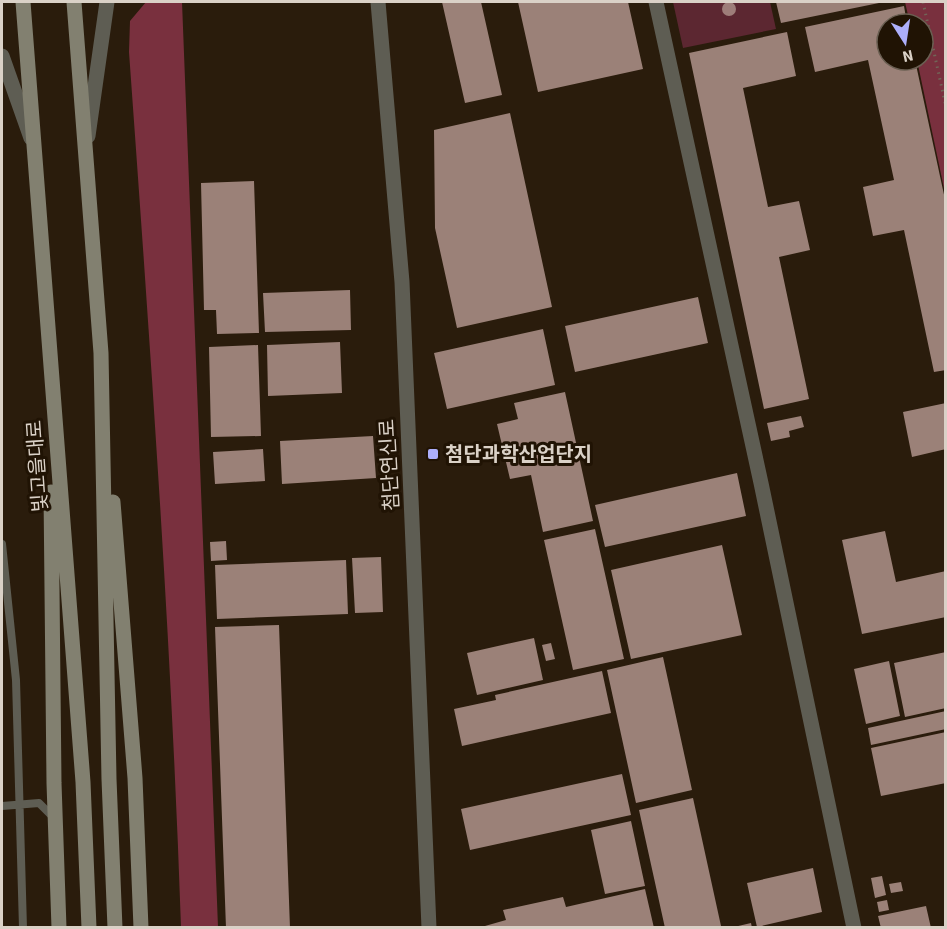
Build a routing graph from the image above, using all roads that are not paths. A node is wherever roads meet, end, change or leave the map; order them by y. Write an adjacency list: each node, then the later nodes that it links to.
1 (23, 2): 8 (main road, 빛고을대로)
2 (74, 2): 7 (main road)
3 (107, 2): 7 (street)
4 (378, 2): 20 (street, 첨단연신로)
5 (656, 2): 21 (street)
6 (2, 56): 8 (street)
7 (87, 144): 9 (main road)
8 (36, 151): 10 (main road, 빛고을대로)
9 (101, 353): 18 (main road); 19 (main road)
10 (50, 357): 14 (main road); 17 (main road, 빛고을대로)
11 (2, 544): 12 (lane)
12 (21, 803): 13 (lane); 14 (lane); 15 (lane)
13 (2, 806)
14 (55, 820): 16 (main road)
15 (23, 927)
16 (59, 927)
17 (89, 927)
18 (115, 927)
19 (141, 927)
20 (429, 927)
21 (854, 927)

